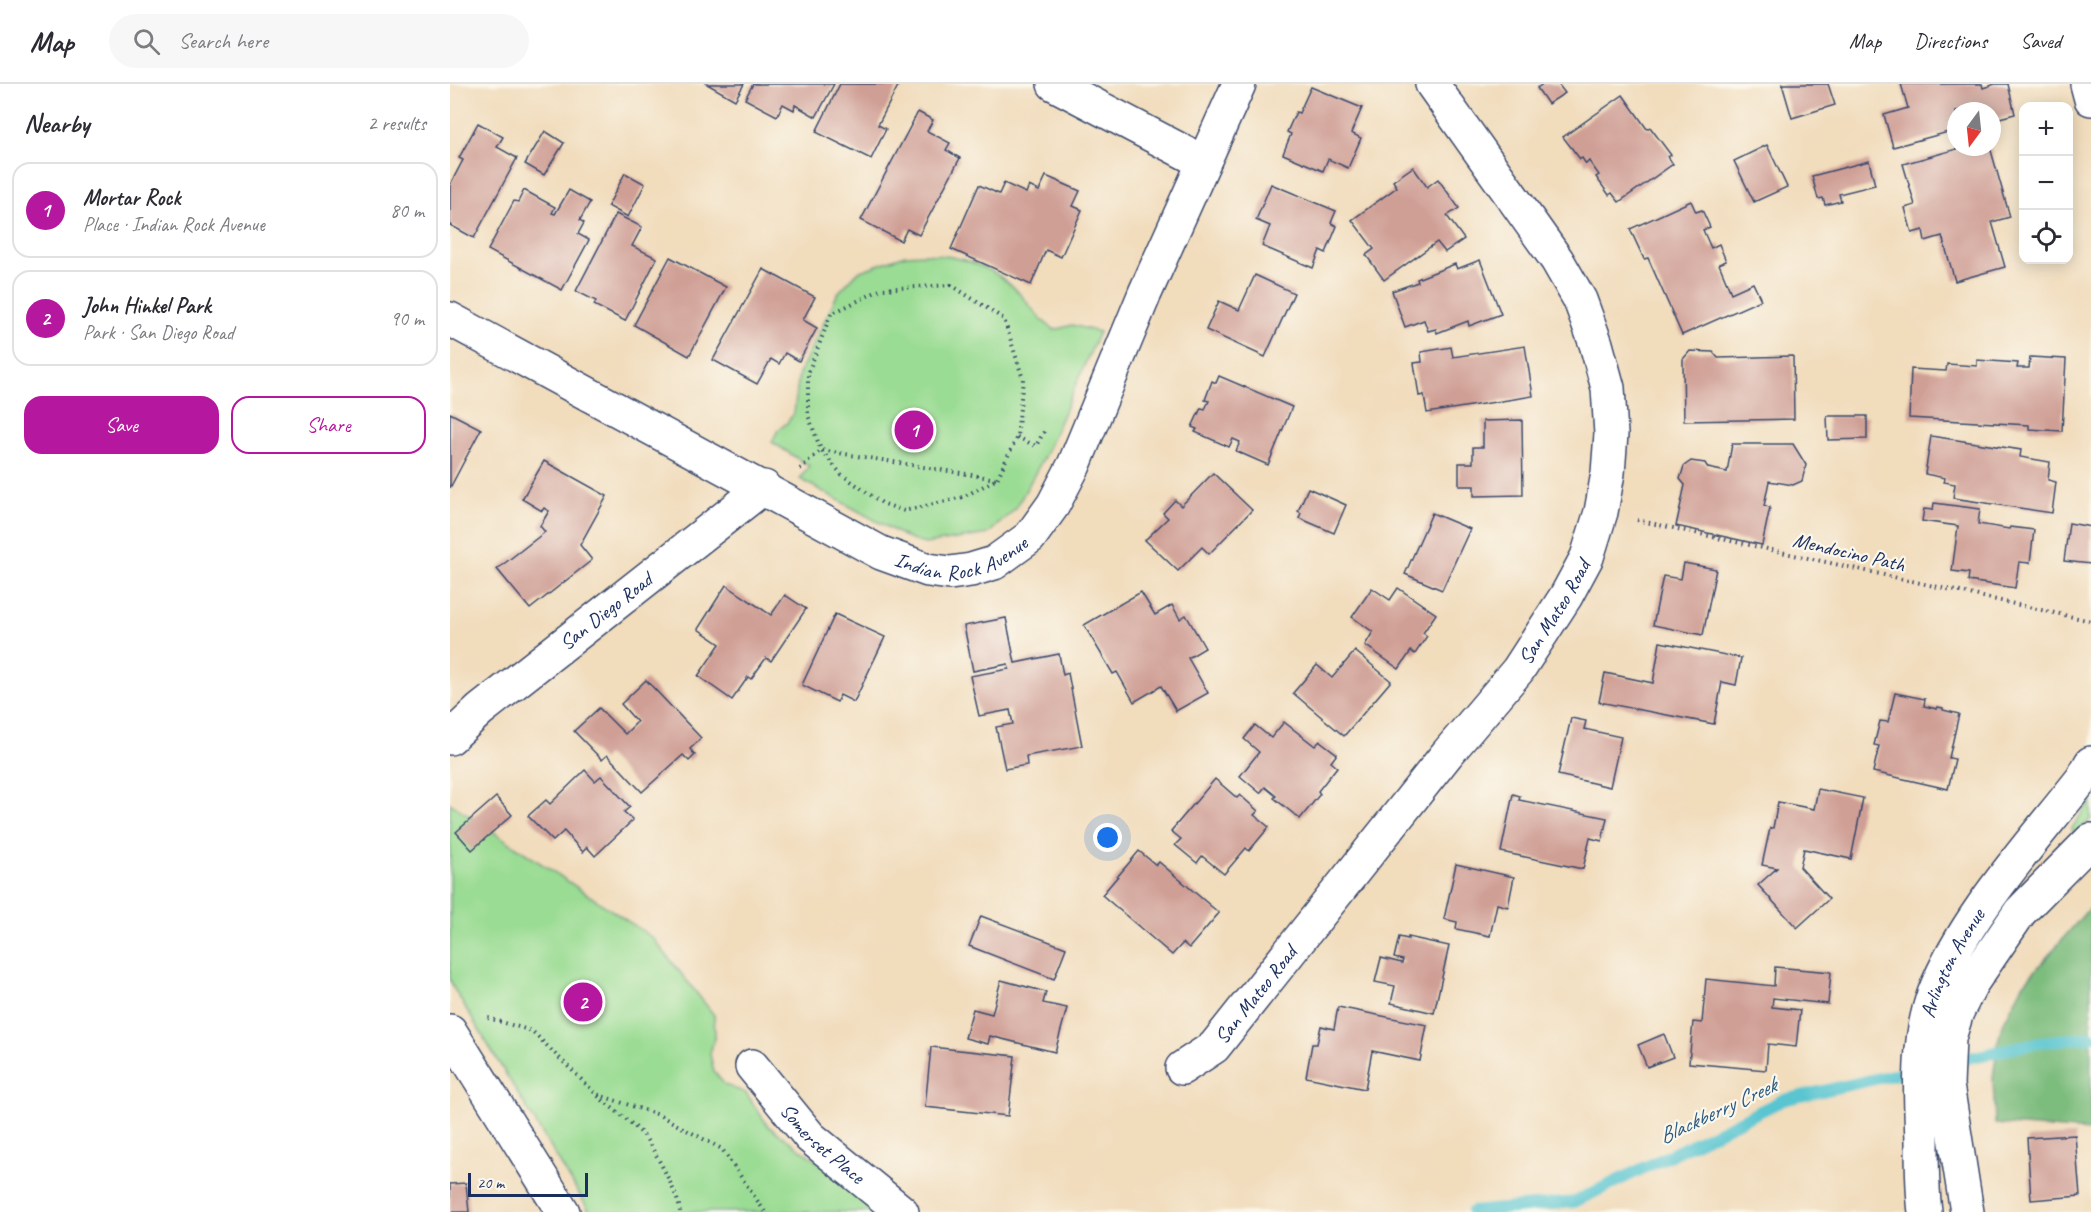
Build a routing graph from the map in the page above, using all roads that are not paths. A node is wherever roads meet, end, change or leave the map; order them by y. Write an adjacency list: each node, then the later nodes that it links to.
1 (1054, 84): 6 (street)
2 (1239, 84): 6 (street, Indian Rock Avenue)
3 (1432, 84): 14 (street, San Mateo Road)
4 (2087, 84): 5 (street)
5 (2091, 99)
6 (1203, 162): 8 (street, Indian Rock Avenue)
7 (450, 319): 8 (street, Indian Rock Avenue)
8 (764, 488): 9 (street, San Diego Road)
9 (450, 738)
10 (2091, 763): 15 (street, Arlington Avenue)
11 (2091, 840): 18 (street, Arlington Avenue)
12 (464, 1023): 16 (street)
13 (752, 1066): 17 (street, Somerset Place)
14 (1182, 1068)
15 (1926, 1208)
16 (563, 1212)
17 (902, 1212)
18 (1967, 1212)

